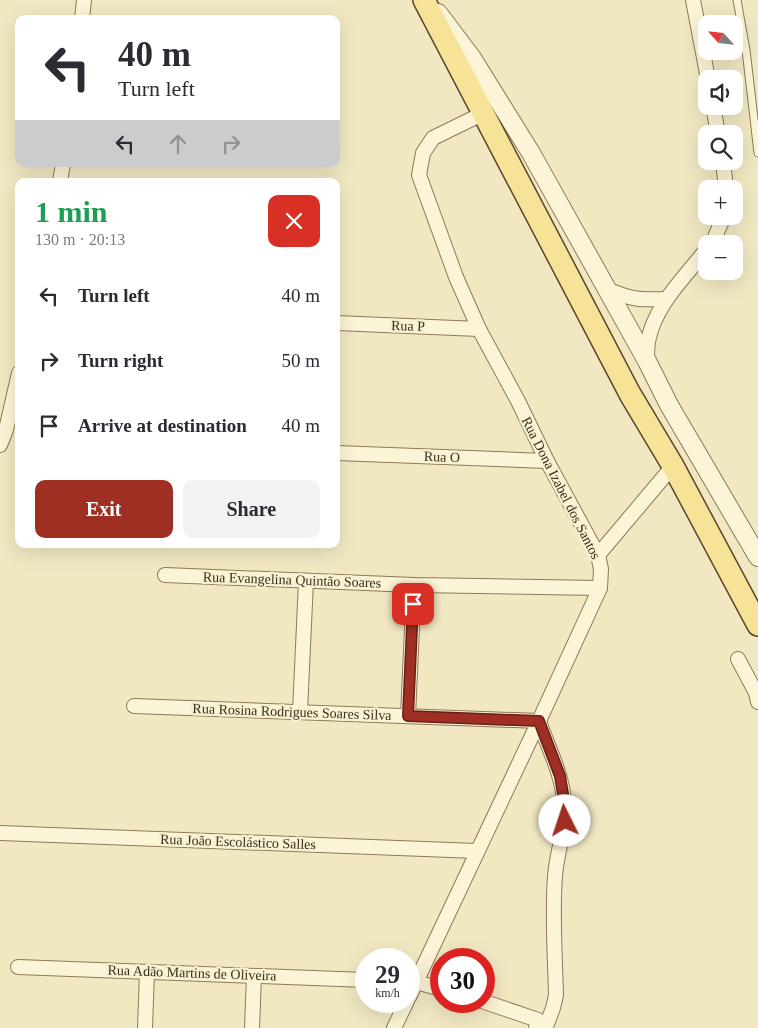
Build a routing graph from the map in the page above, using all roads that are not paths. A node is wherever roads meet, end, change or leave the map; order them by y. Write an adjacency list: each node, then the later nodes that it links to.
1 (84, 0): 6 (street)
2 (424, 0): 8 (main road)
3 (429, 0): 11 (street)
4 (693, 0): 7 (street)
5 (737, 0): 9 (lane)
6 (82, 15)
7 (706, 70)
8 (484, 113): 14 (street, Rua Dona Izabel dos Santos); 20 (main road)
9 (758, 153)
10 (698, 260): 12 (street)
11 (606, 289): 12 (street); 15 (street)
12 (667, 299): 15 (street)
13 (340, 323): 14 (street, Rua P)
14 (479, 329): 19 (street, Rua Dona Izabel dos Santos)
15 (647, 361): 22 (street)
16 (15, 391): 17 (street)
17 (0, 445)
18 (340, 453): 19 (street, Rua O)
19 (547, 461): 21 (street, Rua Dona Izabel dos Santos)
20 (672, 466): 21 (street); 27 (main road)
21 (598, 555): 26 (street, Rua Dona Izabel dos Santos)
22 (758, 557)
23 (164, 576): 24 (street, Rua Evangelina Quintão Soares)
24 (306, 581): 25 (street, Rua Evangelina Quintão Soares); 31 (street)
25 (414, 585): 26 (street, Rua Evangelina Quintão Soares); 32 (street)
26 (600, 588): 33 (street, Rua Dona Izabel dos Santos)
27 (758, 625)
28 (738, 659): 29 (street)
29 (758, 702)
30 (134, 706): 31 (street, Rua Rosina Rodrigues Soares Silva)
31 (300, 712): 32 (street, Rua Rosina Rodrigues Soares Silva)
32 (408, 716): 33 (street, Rua Rosina Rodrigues Soares Silva)
33 (539, 721): 35 (street, Rua Dona Izabel dos Santos); 43 (street)
34 (0, 833): 35 (street, Rua João Escolástico Salles)
35 (477, 851): 37 (street, Rua Dona Izabel dos Santos)
36 (18, 966): 38 (street, Rua Adão Martins de Oliveira)
37 (420, 966)
38 (147, 972): 39 (street, Rua Adão Martins de Oliveira); 44 (street)
39 (254, 976): 40 (street, Rua Adão Martins de Oliveira); 45 (street)
40 (355, 980)
41 (495, 1006): 43 (street)
42 (401, 1013): 46 (street)
43 (544, 1025)
44 (145, 1028)
45 (252, 1028)
46 (394, 1028)

